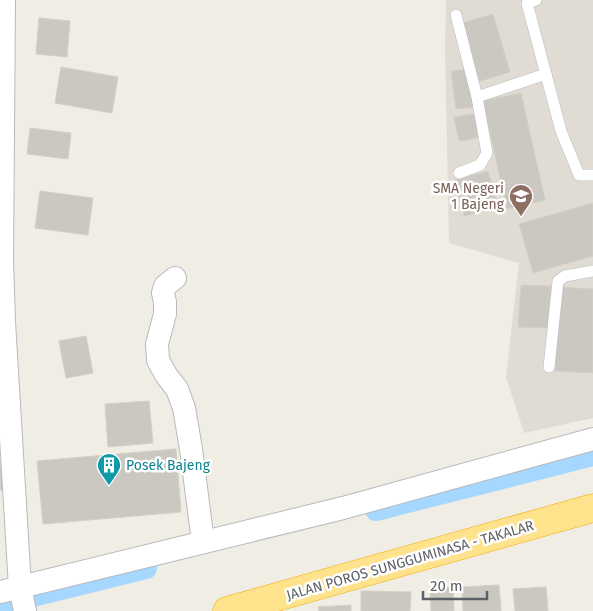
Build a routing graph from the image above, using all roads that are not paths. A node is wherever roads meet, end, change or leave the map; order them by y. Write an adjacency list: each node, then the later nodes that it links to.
1 (4, 0): 8 (street)
2 (530, 1): 4 (lane)
3 (456, 14): 5 (lane)
4 (546, 74): 5 (lane); 7 (lane)
5 (477, 97): 6 (lane)
6 (459, 173)
7 (593, 175)
8 (1, 234): 15 (street)
9 (593, 272): 11 (lane)
10 (175, 278): 14 (street)
11 (549, 367)
12 (593, 439): 14 (street)
13 (593, 508): 16 (highway, JALAN POROS SUNGGUMINASA - TAKALAR)
14 (203, 542): 15 (street)
15 (17, 597)
16 (227, 611)

